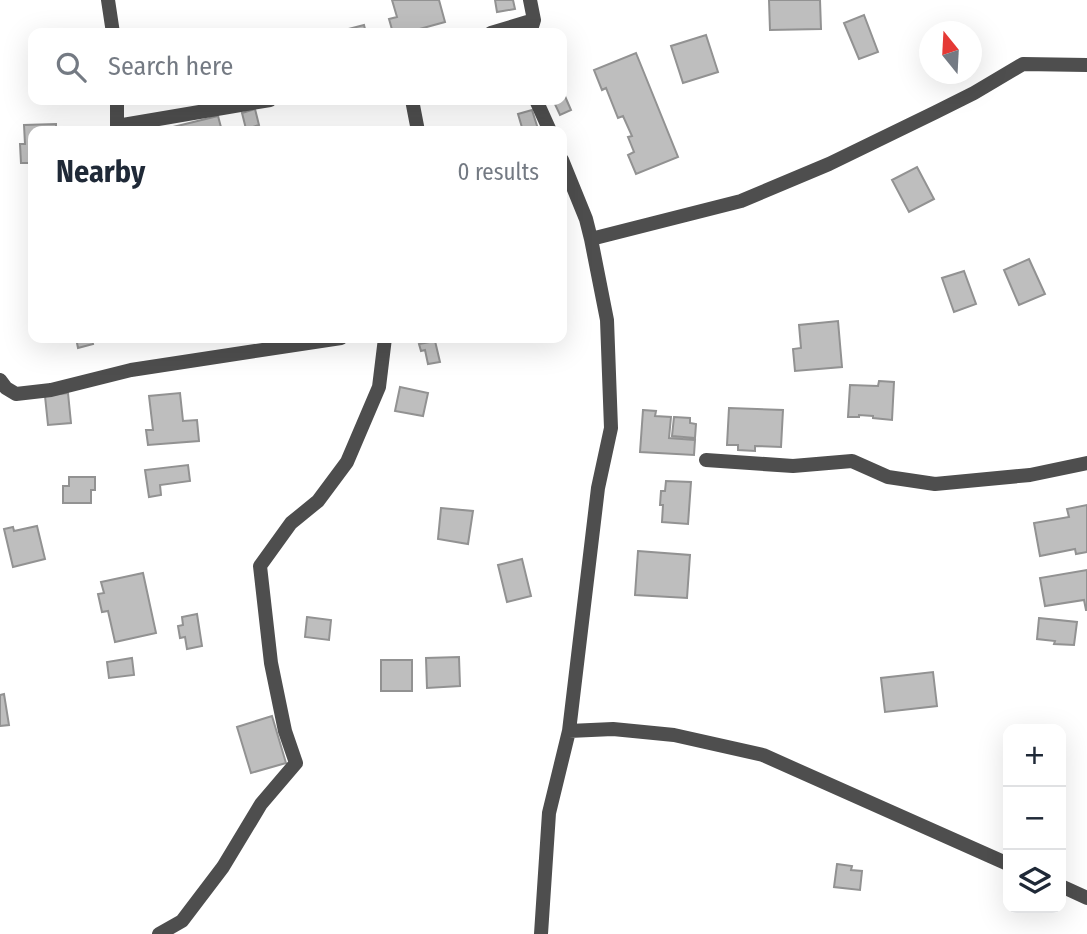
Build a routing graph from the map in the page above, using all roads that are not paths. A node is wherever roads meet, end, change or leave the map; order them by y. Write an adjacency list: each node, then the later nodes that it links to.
1 (108, 0): 4 (street)
2 (530, 0): 3 (street)
3 (532, 27)
4 (112, 28)
5 (1087, 65): 15 (street)
6 (117, 105): 10 (street)
7 (241, 105): 11 (street)
8 (413, 105): 12 (street)
9 (538, 105): 13 (street)
10 (117, 126)
11 (117, 126)
12 (417, 126)
13 (548, 126)
14 (567, 188): 15 (street)
15 (591, 239): 21 (street)
16 (308, 343): 18 (street)
17 (384, 343): 25 (street)
18 (2, 386)
19 (706, 460): 20 (street)
20 (1087, 463)
21 (569, 731): 22 (street); 26 (street)
22 (1003, 862)
23 (1066, 889): 24 (street)
24 (1087, 898)
25 (159, 934)
26 (541, 934)

